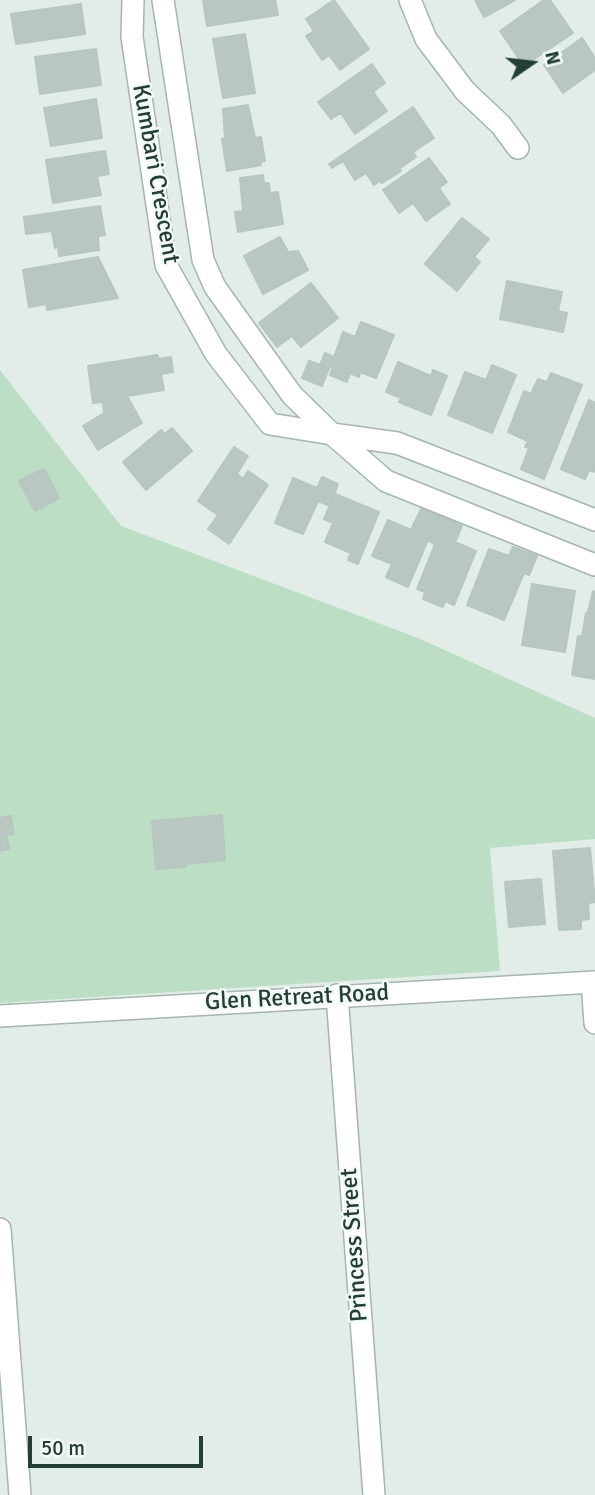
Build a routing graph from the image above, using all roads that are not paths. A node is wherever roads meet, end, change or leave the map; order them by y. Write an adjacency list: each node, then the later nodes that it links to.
1 (133, 0): 5 (street, Kumbari Crescent)
2 (163, 0): 5 (street, Kumbari Crescent)
3 (410, 0): 4 (street)
4 (518, 148)
5 (332, 434): 6 (street, Kumbari Crescent); 7 (street, Kumbari Crescent)
6 (595, 520)
7 (595, 565)
8 (593, 982): 9 (street, Glen Retreat Road); 11 (street)
9 (337, 995): 10 (street, Glen Retreat Road); 15 (street, Princess Street)
10 (0, 1016)
11 (595, 1023)
12 (0, 1229): 13 (street)
13 (8, 1439): 14 (street)
14 (19, 1495)
15 (374, 1495)

